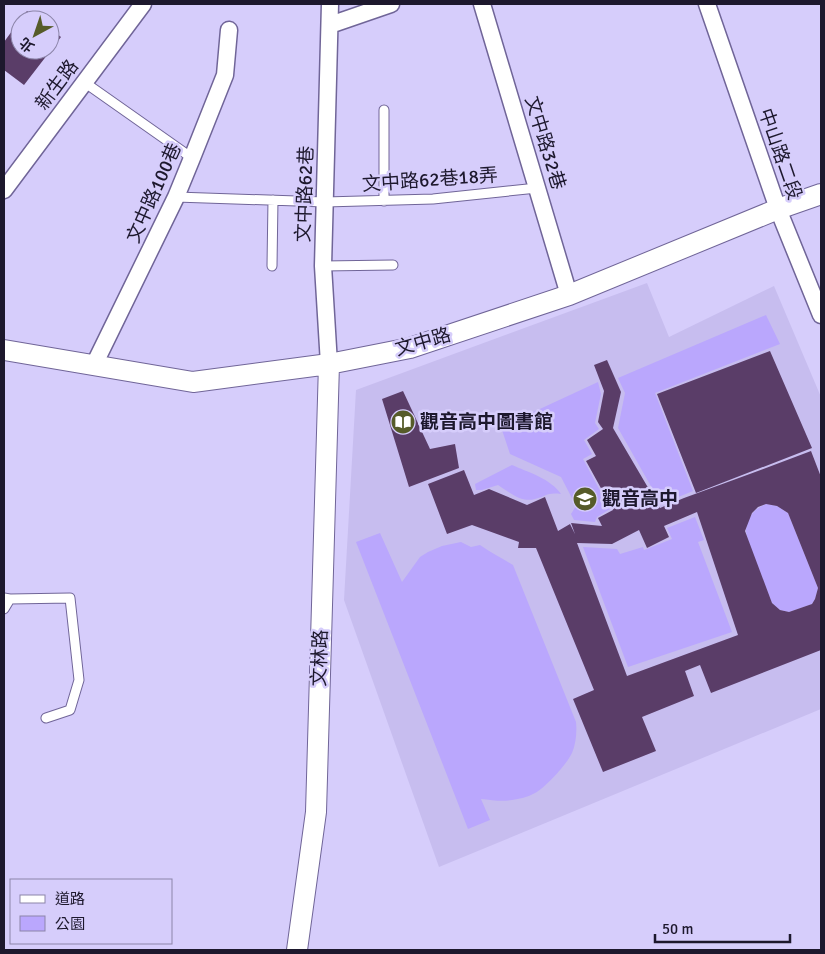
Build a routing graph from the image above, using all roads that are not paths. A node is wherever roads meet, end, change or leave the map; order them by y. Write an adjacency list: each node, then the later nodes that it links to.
1 (142, 4): 8 (street, 新生路)
2 (330, 4): 6 (street, 文中路62巷)
3 (391, 4): 6 (street)
4 (482, 4): 11 (street, 文中路32巷)
5 (707, 4): 18 (street, 中山路二段)
6 (330, 25): 17 (street, 文中路62巷)
7 (229, 30): 10 (street, 文中路100巷)
8 (84, 82): 10 (lane); 12 (street, 新生路)
9 (384, 110): 16 (lane)
10 (192, 158): 14 (street, 文中路100巷)
11 (537, 188): 16 (lane, 文中路62巷18弄); 22 (street, 文中路32巷)
12 (4, 190)
13 (821, 194): 18 (street, 文中路)
14 (176, 197): 15 (lane, 文中路62巷18弄); 26 (street, 文中路100巷)
15 (273, 200): 17 (lane, 文中路62巷18弄); 20 (lane)
16 (384, 200): 17 (lane, 文中路62巷18弄)
17 (325, 202): 21 (street, 文中路62巷)
18 (778, 208): 22 (street, 文中路); 23 (street, 中山路二段)
19 (393, 265): 21 (lane)
20 (272, 266)
21 (323, 266): 25 (street, 文中路62巷)
22 (569, 295): 25 (street, 文中路)
23 (821, 315)
24 (4, 350): 26 (street, 文中路)
25 (329, 364): 26 (street, 文中路); 30 (street, 文林路)
26 (94, 365)
27 (7, 598): 28 (lane); 29 (lane)
28 (4, 609)
29 (46, 718)
30 (298, 950)

